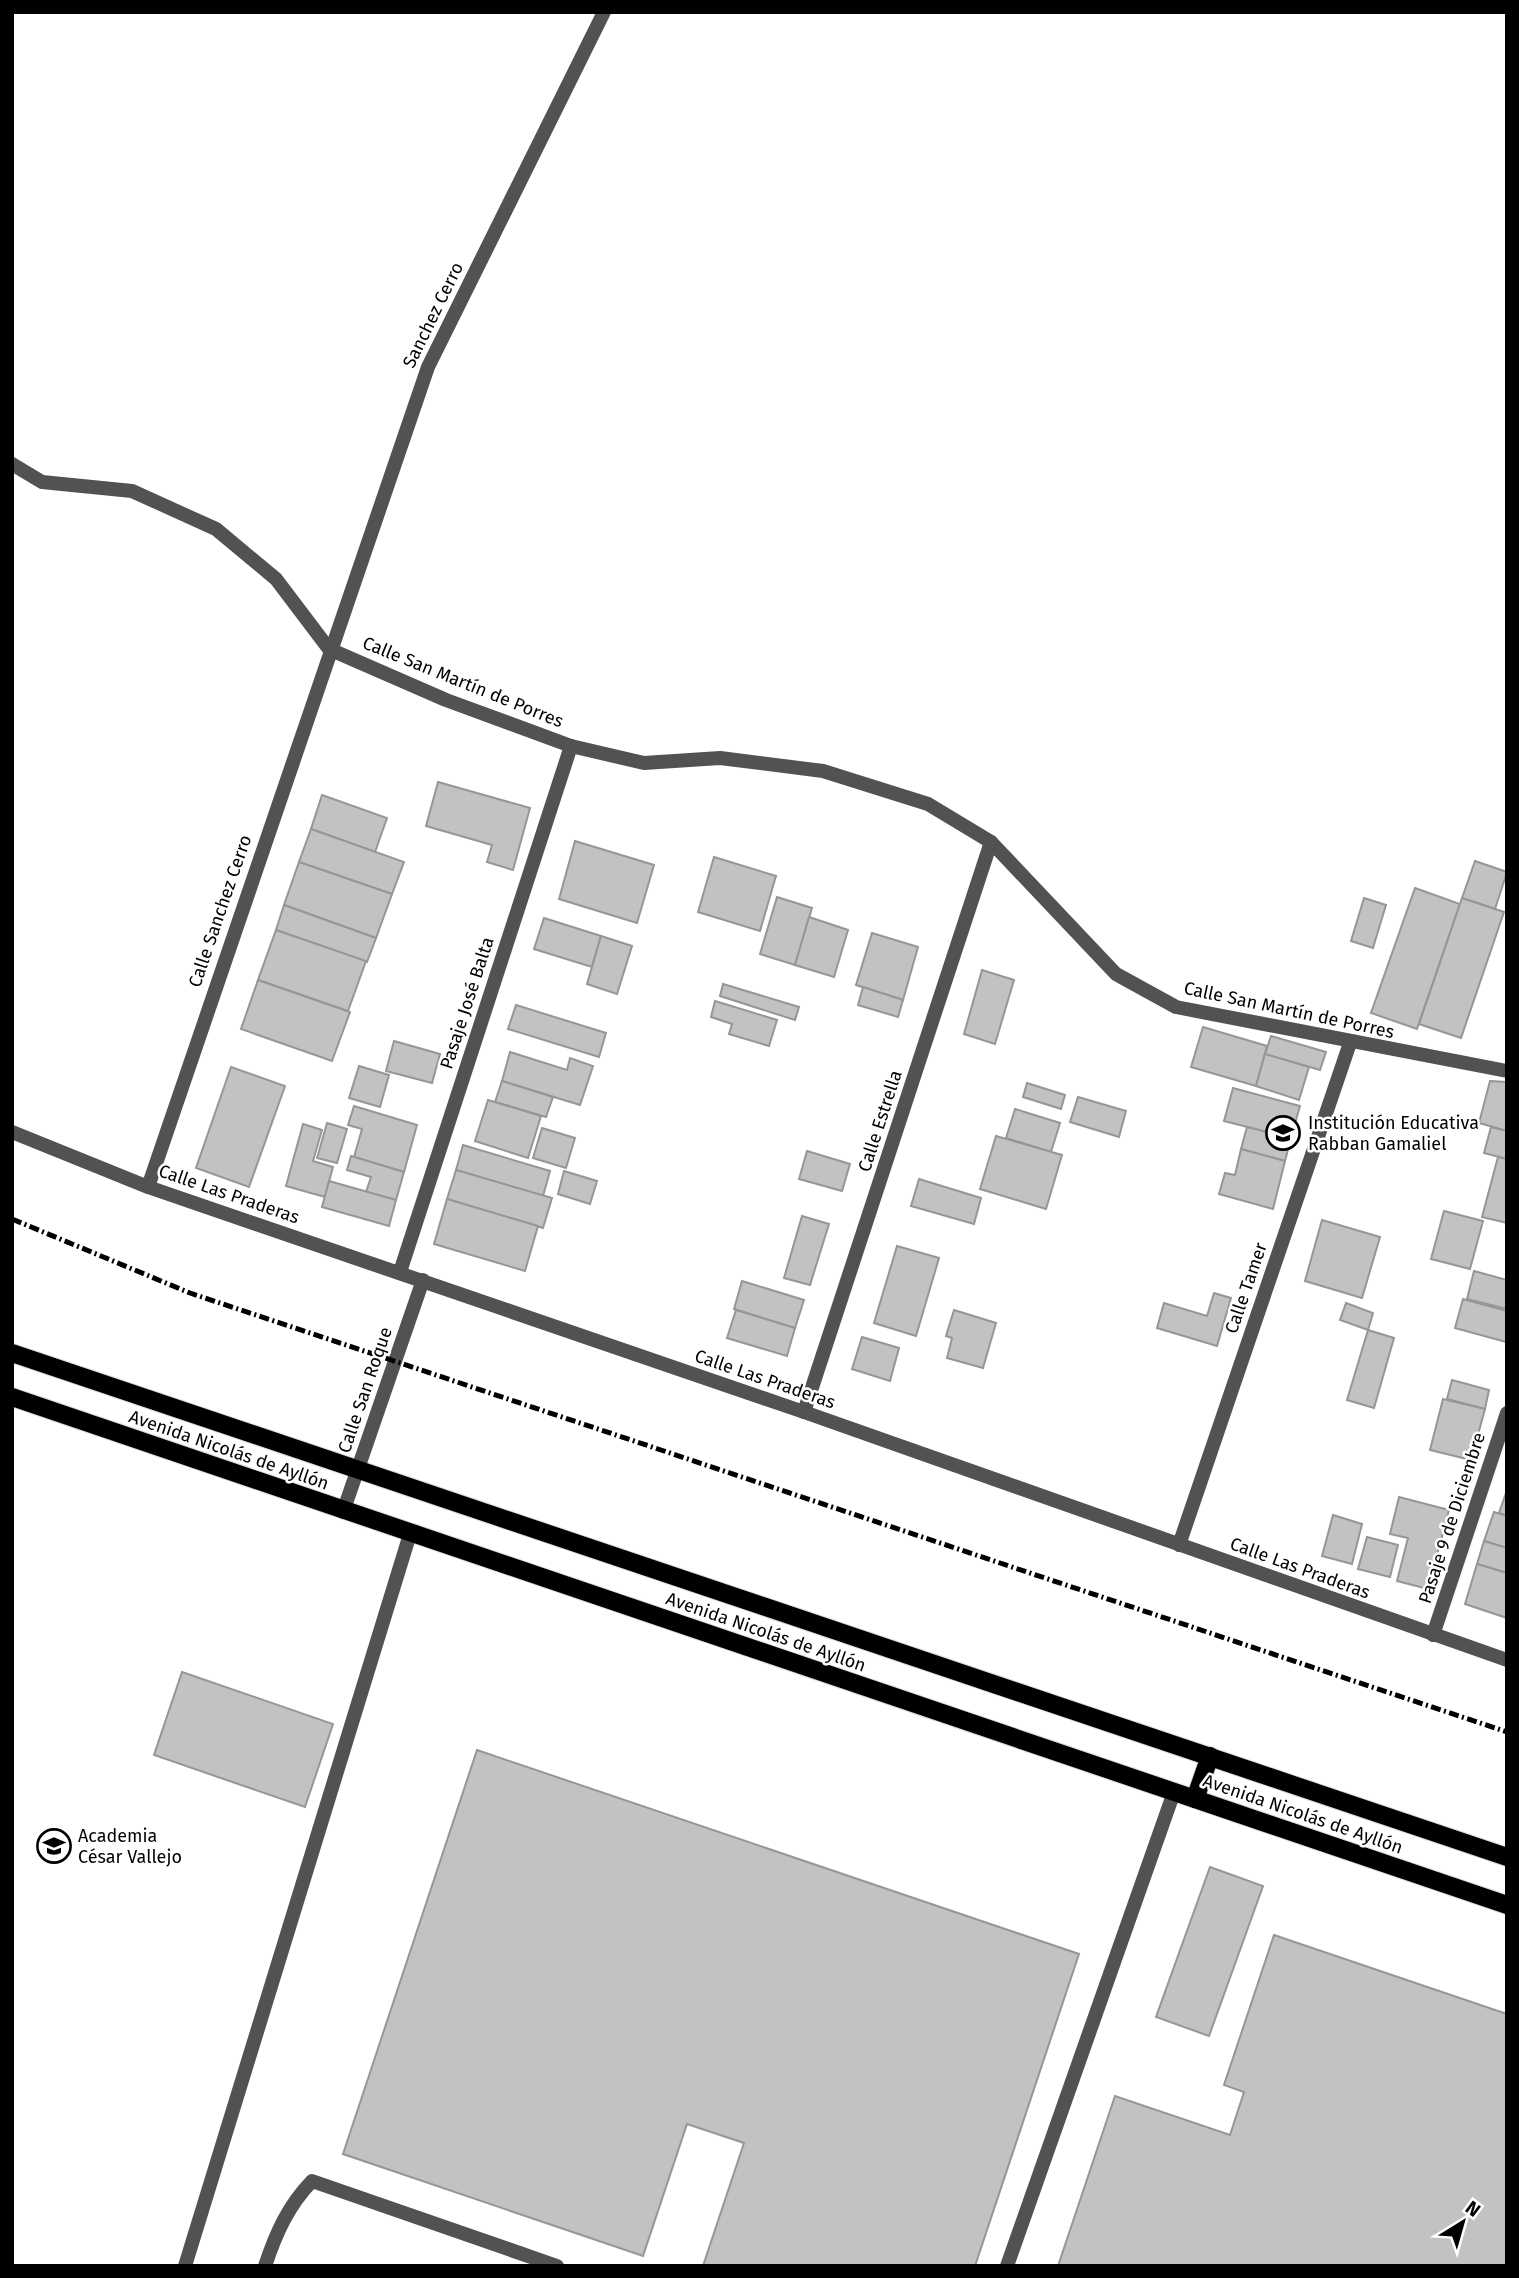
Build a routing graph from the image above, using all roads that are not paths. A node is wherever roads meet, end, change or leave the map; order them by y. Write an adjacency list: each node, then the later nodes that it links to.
1 (604, 12): 3 (street, Sanchez Cerro)
2 (12, 464): 3 (street, Calle San Martín de Porres)
3 (329, 649): 4 (street, Calle San Martín de Porres); 9 (street, Calle Sanchez Cerro)
4 (571, 746): 5 (street, Calle San Martín de Porres); 10 (street, Pasaje José Balta)
5 (991, 842): 6 (street, Calle San Martín de Porres); 14 (street, Calle Estrella)
6 (1350, 1043): 7 (street, Calle San Martín de Porres); 19 (street, Calle Tamer)
7 (1507, 1071)
8 (12, 1132): 9 (street, Calle Las Praderas)
9 (148, 1187): 10 (street, Calle Las Praderas)
10 (400, 1272): 11 (street, Calle Las Praderas)
11 (423, 1280): 14 (street, Calle Las Praderas); 16 (street, Calle San Roque)
12 (12, 1353): 16 (main road, Avenida Nicolás de Ayllón)
13 (12, 1397): 17 (main road, Avenida Nicolás de Ayllón)
14 (804, 1412): 19 (street, Calle Las Praderas)
15 (1507, 1413): 20 (street, Pasaje 9 de Diciembre)
16 (358, 1469): 17 (street, Calle San Roque); 22 (main road, Avenida Nicolás de Ayllón)
17 (343, 1512): 18 (main road, Avenida Nicolás de Ayllón)
18 (410, 1534): 23 (main road, Avenida Nicolás de Ayllón); 27 (street)
19 (1179, 1545): 20 (street, Calle Las Praderas)
20 (1433, 1635): 21 (street, Calle Las Praderas)
21 (1507, 1660)
22 (1210, 1756): 24 (main road); 25 (main road, Avenida Nicolás de Ayllón)
23 (1174, 1792): 24 (main road, Avenida Nicolás de Ayllón); 30 (street)
24 (1195, 1799): 26 (main road, Avenida Nicolás de Ayllón)
25 (1507, 1857)
26 (1507, 1905)
27 (185, 2266)
28 (265, 2266): 29 (street)
29 (557, 2266)
30 (1007, 2266)

